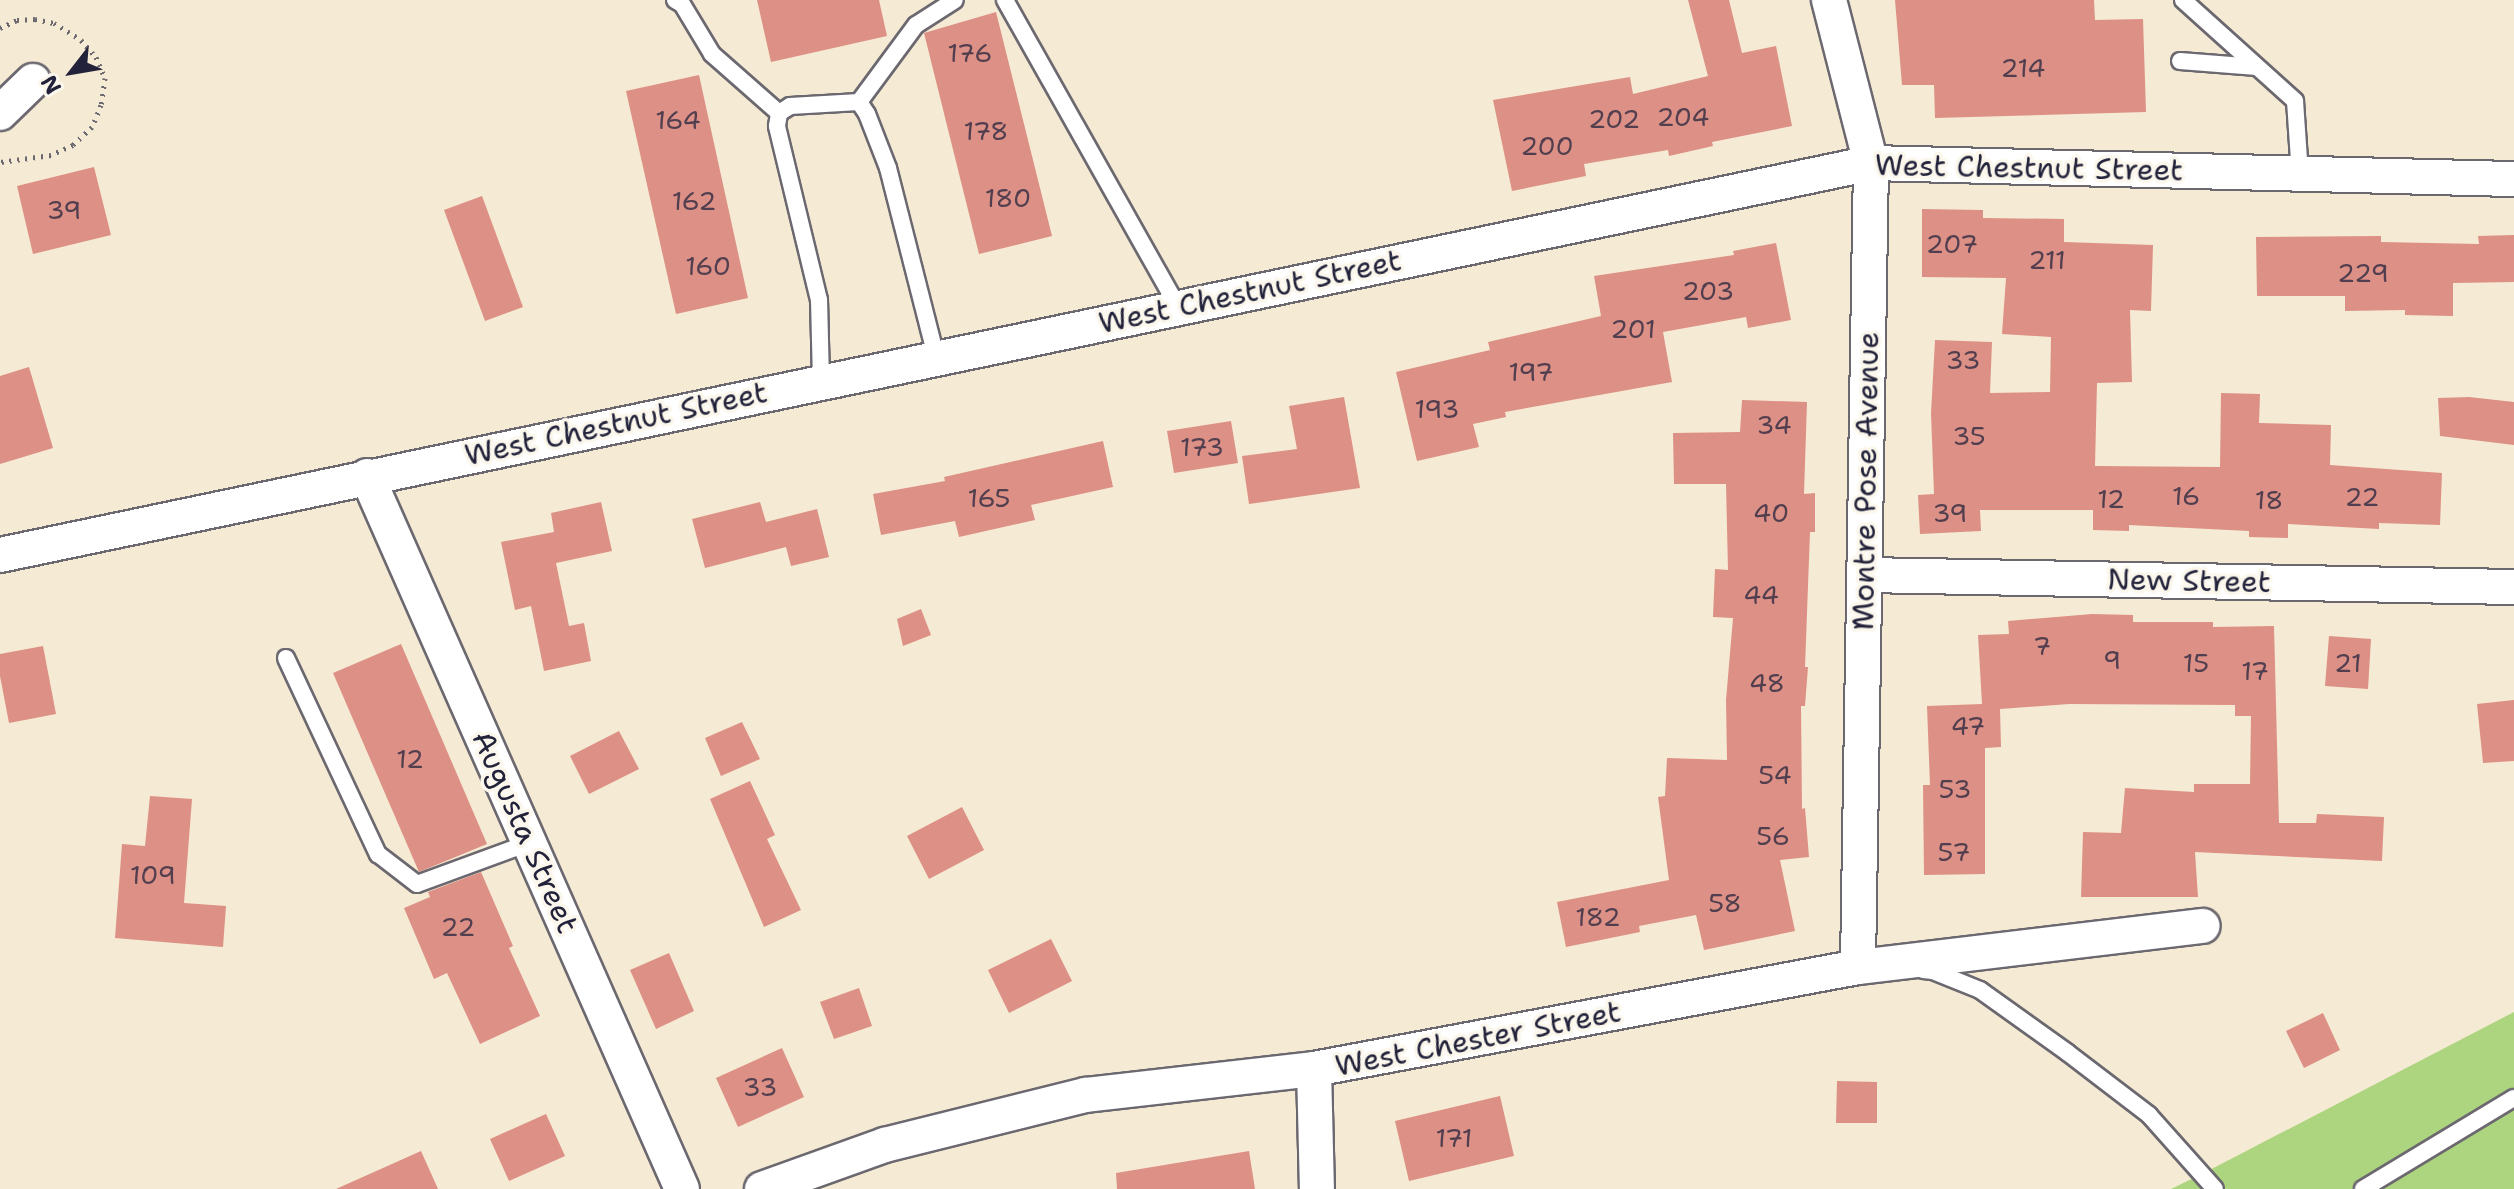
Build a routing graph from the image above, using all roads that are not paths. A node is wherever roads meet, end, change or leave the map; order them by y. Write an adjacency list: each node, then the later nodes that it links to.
1 (675, 0): 11 (lane)
2 (955, 0): 9 (lane)
3 (1005, 0): 15 (lane)
4 (1829, 0): 12 (street, Montre Pose Avenue)
5 (2183, 0): 7 (lane)
6 (2180, 61): 7 (lane)
7 (2257, 67): 13 (lane)
8 (33, 81): 10 (street)
9 (859, 102): 11 (lane); 16 (lane)
10 (0, 113)
11 (779, 113): 17 (lane)
12 (1871, 163): 13 (street, West Chestnut Street); 15 (street, West Chestnut Street); 20 (street, Montre Pose Avenue)
13 (2300, 174): 14 (street, West Chestnut Street)
14 (2514, 179)
15 (1178, 307): 16 (street, West Chestnut Street)
16 (936, 357): 17 (street, West Chestnut Street)
17 (821, 381): 18 (street, West Chestnut Street)
18 (367, 476): 19 (street, West Chestnut Street); 23 (street, Augusta Street)
19 (0, 555)
20 (1865, 575): 21 (street, New Street); 25 (street, Montre Pose Avenue)
21 (2514, 587)
22 (286, 658): 23 (lane)
23 (529, 843): 28 (street, Augusta Street)
24 (2203, 926): 25 (street, West Chester Street)
25 (1858, 967): 26 (street, West Chester Street); 31 (lane)
26 (1314, 1069): 29 (street, West Chester Street); 30 (street)
27 (2514, 1098): 32 (lane)
28 (682, 1189)
29 (762, 1189)
30 (1317, 1189)
31 (2215, 1189)
32 (2363, 1189)

